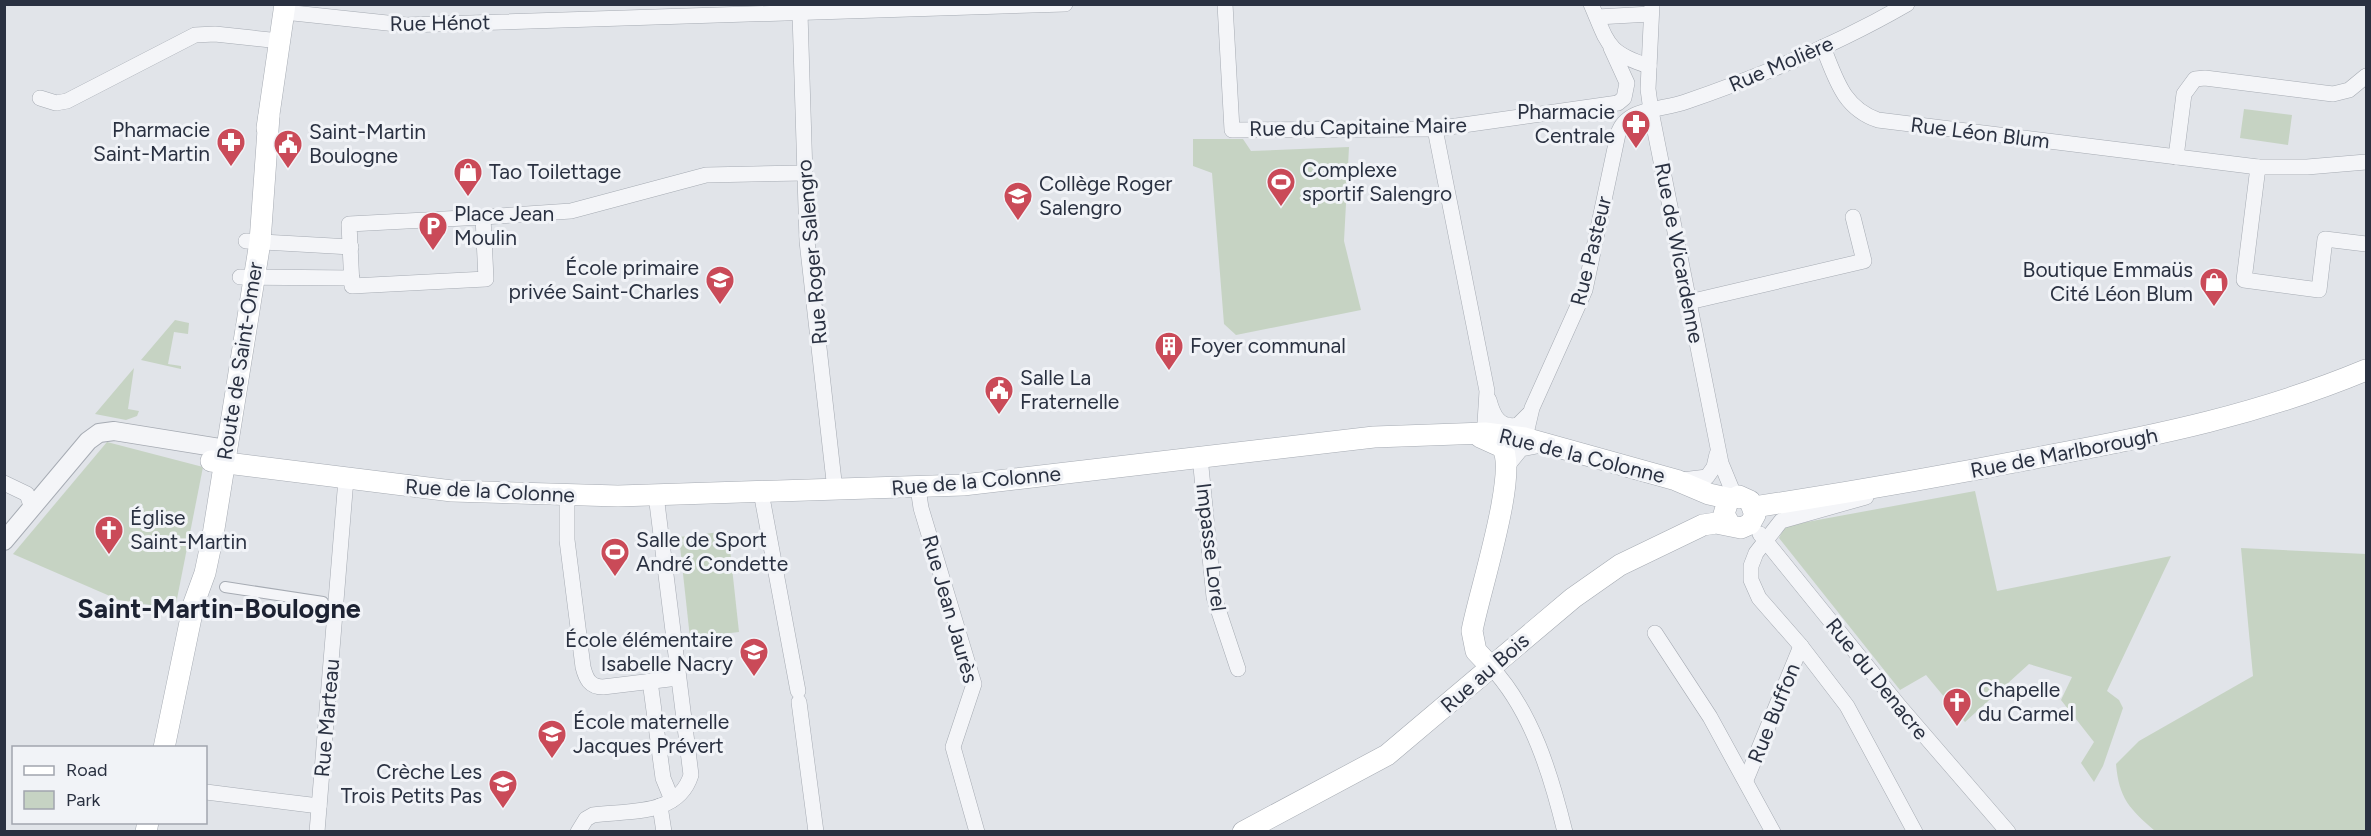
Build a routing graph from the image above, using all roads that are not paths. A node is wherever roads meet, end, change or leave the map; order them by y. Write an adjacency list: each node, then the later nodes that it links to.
1 (1065, 4): 8 (street, Rue Hénot)
2 (1225, 4): 16 (street, Rue du Capitaine Maire)
3 (1907, 4): 10 (street, Rue Molière)
4 (284, 8): 6 (street, Rue Hénot); 9 (main road, Route de Saint-Omer)
5 (1652, 9): 7 (street); 12 (street, Rue de Wicardenne)
6 (657, 11): 8 (street, Rue Hénot)
7 (1594, 11): 11 (street)
8 (800, 13): 20 (street, Rue Roger Salengro)
9 (280, 41): 14 (street); 23 (main road, Route de Saint-Omer)
10 (1823, 47): 15 (street, Rue Molière); 17 (street, Rue Léon Blum)
11 (1611, 48): 12 (street); 16 (street, Rue du Capitaine Maire)
12 (1649, 66): 15 (street, Rue de Wicardenne)
13 (2366, 76): 17 (street)
14 (40, 98)
15 (1651, 111): 28 (street, Rue de Wicardenne); 31 (street, Rue Pasteur)
16 (1435, 129): 30 (street)
17 (2176, 157): 19 (street, Rue Léon Blum)
18 (2367, 162): 19 (street, Rue Léon Blum)
19 (2258, 167): 24 (street)
20 (804, 174): 21 (street); 44 (street, Rue Roger Salengro)
21 (483, 217): 25 (street); 27 (street)
22 (1853, 217): 28 (street)
23 (253, 242): 25 (street); 26 (main road, Route de Saint-Omer)
24 (2367, 244)
25 (351, 247): 27 (street)
26 (247, 277): 27 (street); 36 (main road, Route de Saint-Omer)
27 (352, 278)
28 (1689, 302): 35 (street, Rue de Wicardenne)
29 (2367, 370): 41 (main road, Rue de Marlborough)
30 (1487, 391): 31 (street); 32 (street)
31 (1530, 413): 33 (street, Rue Pasteur)
32 (1480, 435): 33 (main road, Rue de la Colonne); 37 (main road, Rue de la Colonne); 38 (main road)
33 (1525, 438): 34 (main road, Rue de la Colonne)
34 (1545, 445): 38 (street); 40 (main road, Rue de la Colonne)
35 (1717, 448): 40 (street); 48 (street, Rue de Wicardenne)
36 (218, 455): 39 (main road, Rue de la Colonne); 49 (street); 61 (main road, Route de Saint-Omer)
37 (1200, 458): 43 (main road, Rue de la Colonne); 58 (street, Impasse Lorel)
38 (1508, 465): 57 (main road)
39 (346, 479): 47 (main road, Rue de la Colonne); 54 (street, Rue Marteau)
40 (1676, 480): 48 (main road, Rue de la Colonne)
41 (1922, 480): 50 (main road, Rue de Marlborough); 51 (street)
42 (4, 483): 49 (street)
43 (918, 488): 44 (main road, Rue de la Colonne); 70 (street, Rue Jean Jaurès)
44 (835, 490): 45 (main road, Rue de la Colonne)
45 (761, 492): 46 (main road, Rue de la Colonne); 69 (street)
46 (656, 495): 47 (main road, Rue de la Colonne); 59 (street)
47 (567, 496): 60 (street)
48 (1733, 498): 50 (main road, Rue de la Colonne)
49 (32, 508): 52 (street)
50 (1745, 518): 51 (street, Rue du Denacre); 57 (main road, Rue au Bois)
51 (1765, 539): 56 (street); 75 (street, Rue du Denacre)
52 (4, 541)
53 (225, 587): 54 (street)
54 (330, 603): 65 (street, Rue Marteau)
55 (1655, 633): 62 (street)
56 (1802, 646): 62 (street, Rue Buffon); 74 (street)
57 (1491, 667): 71 (main road, Rue au Bois); 72 (street)
58 (1239, 669)
59 (678, 678): 60 (street); 64 (street)
60 (650, 681): 64 (street)
61 (164, 746)
62 (1746, 780): 73 (street)
63 (207, 792): 65 (street)
64 (666, 803): 67 (street); 68 (street)
65 (319, 806): 66 (street, Rue Marteau)
66 (317, 831)
67 (578, 831)
68 (664, 831)
69 (816, 831)
70 (977, 831)
71 (1243, 831)
72 (1565, 831)
73 (1773, 831)
74 (1915, 831)
75 (2008, 831)

